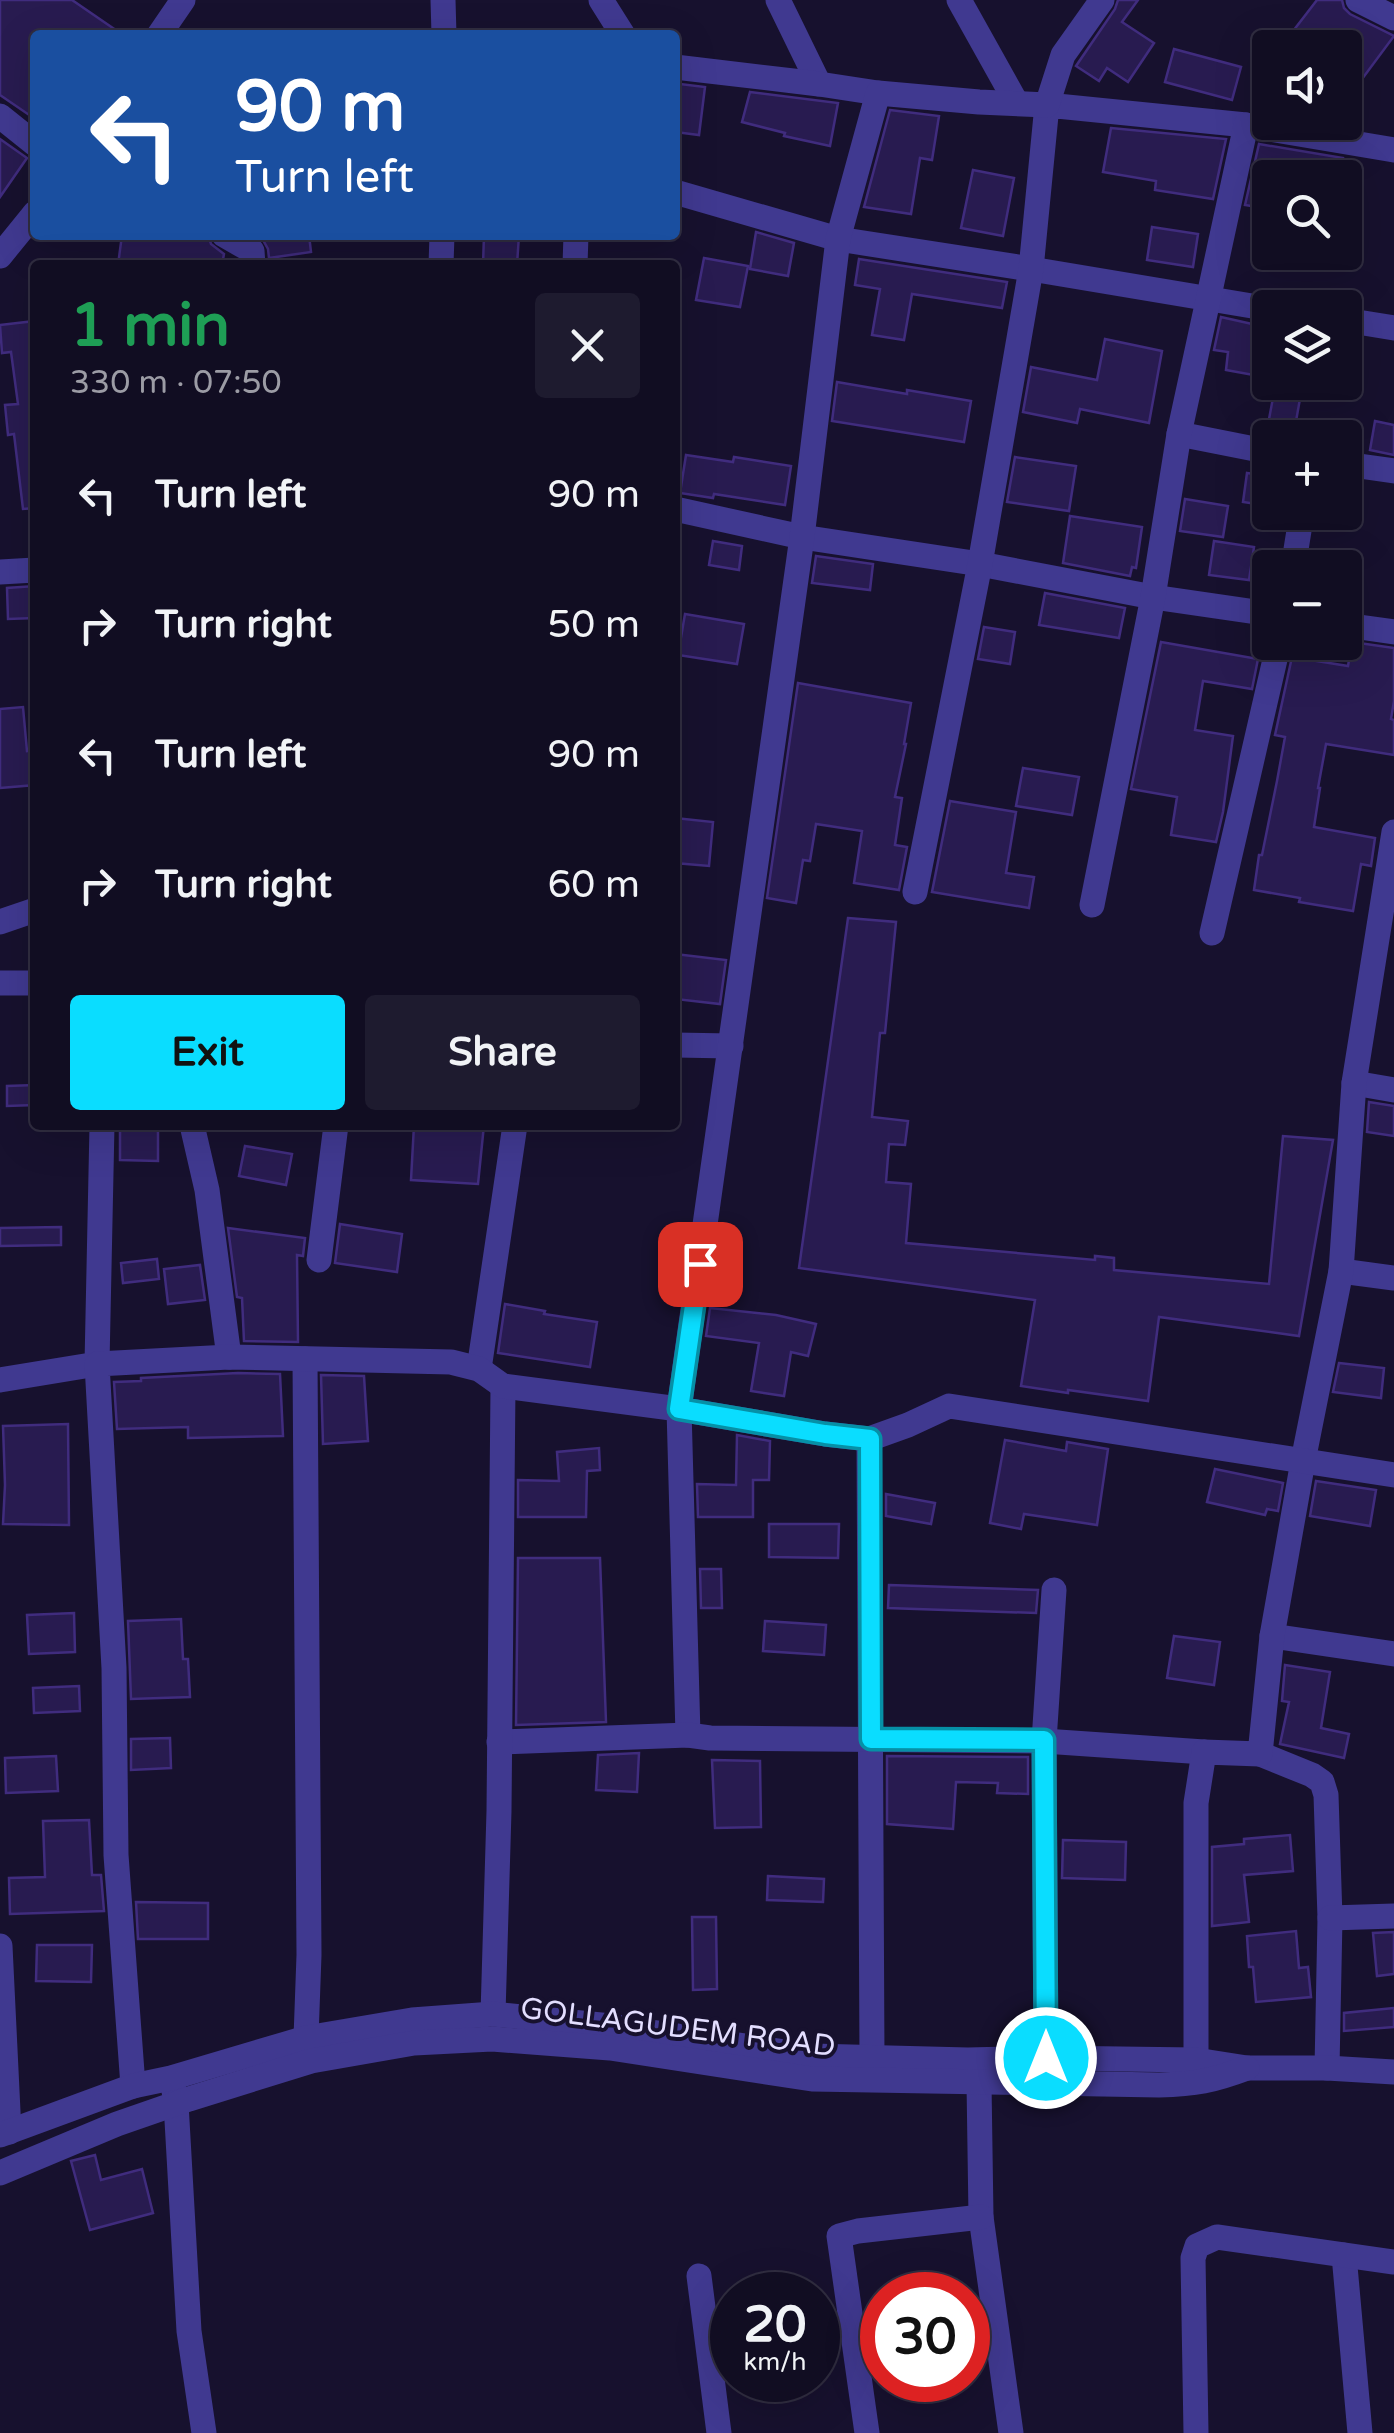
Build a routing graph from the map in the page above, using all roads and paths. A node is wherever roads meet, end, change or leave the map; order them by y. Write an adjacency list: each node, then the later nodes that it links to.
1 (183, 0): 9 (street)
2 (443, 0): 10 (street)
3 (601, 0): 11 (street)
4 (778, 0): 13 (street)
5 (960, 0): 15 (street)
6 (1102, 0): 16 (street)
7 (1358, 0): 8 (street)
8 (1394, 18)
9 (162, 30)
10 (444, 30)
11 (620, 30)
12 (680, 69): 13 (street)
13 (819, 84): 14 (street)
14 (878, 94): 15 (street); 23 (street)
15 (1016, 102): 16 (street)
16 (1047, 104): 18 (street); 27 (street)
17 (0, 116): 19 (street)
18 (1246, 125): 20 (street); 28 (street)
19 (30, 140)
20 (1394, 150)
21 (680, 193): 23 (street)
22 (30, 219): 25 (street)
23 (838, 239): 27 (street); 37 (street)
24 (233, 240): 26 (street)
25 (0, 256)
26 (253, 260)
27 (1031, 268): 28 (street); 38 (street)
28 (1210, 300): 29 (street); 32 (street)
29 (1252, 306)
30 (1362, 323): 31 (street)
31 (1394, 328)
32 (1179, 434): 33 (street); 41 (street)
33 (1252, 448)
34 (1362, 467): 35 (street)
35 (1394, 472)
36 (680, 510): 37 (street)
37 (802, 537): 38 (street); 56 (street)
38 (980, 564): 41 (street); 47 (street)
39 (30, 570): 40 (street)
40 (0, 572)
41 (1153, 597): 42 (street); 48 (street)
42 (1252, 611)
43 (1362, 627): 44 (street)
44 (1394, 632)
45 (1275, 660): 52 (street)
46 (1394, 832): 49 (street)
47 (916, 892)
48 (1092, 905)
49 (1388, 909): 57 (street)
50 (30, 912): 51 (street)
51 (0, 922)
52 (1212, 933)
53 (30, 982): 54 (street)
54 (0, 983)
55 (680, 1045): 56 (street)
56 (730, 1046): 72 (street)
57 (1354, 1083): 58 (street); 64 (street)
58 (1394, 1090)
59 (102, 1130): 68 (street)
60 (193, 1130): 66 (street)
61 (335, 1130): 63 (street)
62 (513, 1130): 69 (street)
63 (319, 1260)
64 (1340, 1271): 65 (street); 74 (street)
65 (1394, 1278)
66 (230, 1356): 67 (street); 68 (street)
67 (305, 1359): 69 (street); 89 (street)
68 (97, 1364): 70 (street); 97 (street)
69 (478, 1369): 71 (street)
70 (0, 1380)
71 (504, 1386): 72 (street); 82 (street)
72 (679, 1409): 73 (street); 79 (street)
73 (870, 1439): 74 (street); 80 (street)
74 (1303, 1461): 75 (street); 77 (street)
75 (1394, 1475)
76 (1054, 1590): 81 (street)
77 (1272, 1636): 78 (street); 84 (street)
78 (1394, 1654)
79 (688, 1734): 80 (street); 82 (street)
80 (871, 1739): 81 (street); 91 (street)
81 (1044, 1740): 83 (street); 90 (street)
82 (499, 1742): 88 (street)
83 (1204, 1752): 84 (street); 92 (street)
84 (1260, 1754): 86 (street)
85 (1394, 1916): 86 (street)
86 (1330, 1918): 94 (street)
87 (0, 1946): 99 (street)
88 (493, 2014): 89 (street, GOLLAGUDEM ROAD); 91 (street, GOLLAGUDEM ROAD)
89 (306, 2038): 98 (street, GOLLAGUDEM ROAD)
90 (1046, 2058): 91 (street, GOLLAGUDEM ROAD); 92 (street, GOLLAGUDEM ROAD)
91 (872, 2059)
92 (1196, 2060): 93 (street, GOLLAGUDEM ROAD)
93 (1247, 2068): 94 (street, GOLLAGUDEM ROAD); 96 (street, GOLLAGUDEM ROAD)
94 (1327, 2068): 95 (street, GOLLAGUDEM ROAD)
95 (1394, 2072)
96 (980, 2084): 98 (street, GOLLAGUDEM ROAD); 101 (street)
97 (133, 2086): 98 (street, GOLLAGUDEM ROAD); 99 (street, GOLLAGUDEM ROAD)
98 (174, 2091): 100 (street, GOLLAGUDEM ROAD); 105 (street)
99 (4, 2134)
100 (0, 2172)
101 (981, 2217): 107 (street); 108 (street)
102 (1344, 2255): 103 (street); 109 (street); 110 (street)
103 (1394, 2262)
104 (700, 2276): 106 (street)
105 (204, 2433)
106 (719, 2433)
107 (868, 2433)
108 (1011, 2433)
109 (1196, 2433)
110 (1360, 2433)

